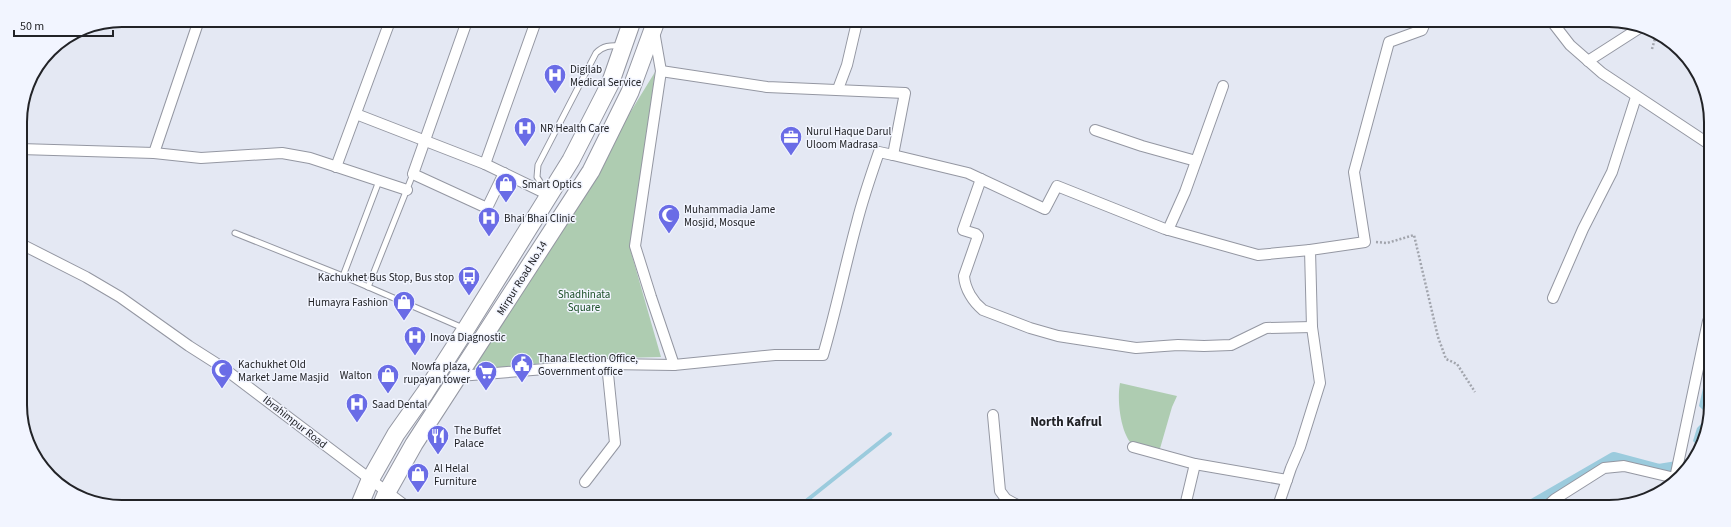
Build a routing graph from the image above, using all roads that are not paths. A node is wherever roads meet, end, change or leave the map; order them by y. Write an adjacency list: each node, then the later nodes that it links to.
1 (197, 27): 23 (street)
2 (388, 27): 18 (street)
3 (465, 27): 20 (street)
4 (534, 27): 26 (street)
5 (630, 27): 12 (main road, Mirpur Road No.14)
6 (654, 27): 46 (main road, Mirpur Road No.14)
7 (655, 27): 14 (street)
8 (856, 27): 16 (street)
9 (1423, 27): 37 (street)
10 (1556, 27): 13 (street)
11 (1636, 31): 13 (street)
12 (624, 46): 33 (main road, Mirpur Road No.14); 33 (lane)
13 (1588, 61): 17 (street)
14 (661, 71): 16 (street); 45 (street)
15 (1223, 86): 25 (street)
16 (838, 89): 24 (street)
17 (1636, 97): 21 (street); 40 (street)
18 (356, 114): 20 (street); 27 (street)
19 (1095, 130): 25 (street)
20 (425, 141): 26 (street); 29 (street)
21 (1704, 141)
22 (27, 149): 23 (street)
23 (154, 153): 27 (street)
24 (893, 155): 30 (street); 45 (street)
25 (1196, 160): 34 (street)
26 (485, 164): 28 (street)
27 (336, 167): 31 (street)
28 (504, 173): 29 (street); 33 (street)
29 (413, 174): 32 (lane)
30 (981, 179): 34 (street); 41 (street)
31 (379, 181): 32 (street); 38 (lane)
32 (407, 190): 39 (lane)
33 (549, 195): 42 (main road, Mirpur Road No.14)
34 (1168, 230): 37 (street)
35 (235, 232): 38 (lane)
36 (27, 247): 52 (street, Ibrahimpur Road)
37 (1310, 250): 41 (street)
38 (343, 276): 39 (lane)
39 (368, 287): 42 (lane)
40 (1553, 298)
41 (1312, 327): 53 (street)
42 (466, 329): 52 (main road, Mirpur Road No.14)
43 (1704, 340): 50 (street)
44 (607, 364): 45 (street); 46 (street); 54 (street)
45 (674, 365)
46 (459, 376): 55 (main road, Mirpur Road No.14)
47 (993, 415): 57 (street)
48 (1133, 447): 49 (street)
49 (1195, 464): 53 (street); 58 (street)
50 (1677, 471)
51 (1669, 478): 60 (street)
52 (370, 480): 55 (street, Ibrahimpur Road); 56 (main road, Mirpur Road No.14)
53 (1287, 480): 59 (street)
54 (585, 482)
55 (384, 498)
56 (362, 500)
57 (1008, 500)
58 (1186, 500)
59 (1280, 500)
60 (1554, 500)

